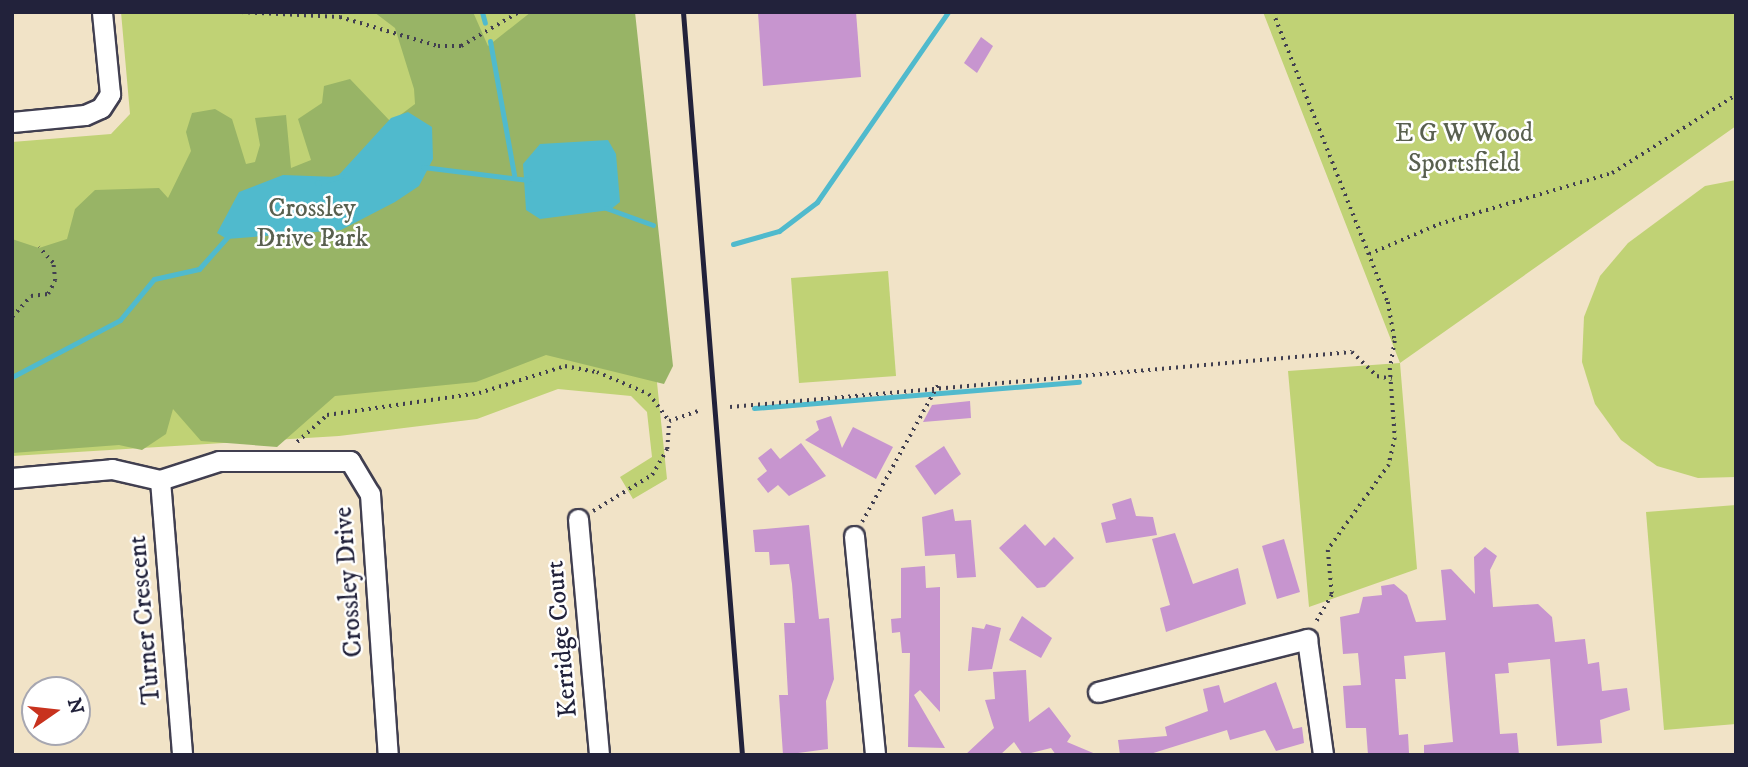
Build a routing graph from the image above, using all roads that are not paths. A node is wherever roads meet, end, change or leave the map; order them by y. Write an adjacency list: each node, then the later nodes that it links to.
1 (102, 12): 2 (street)
2 (12, 122)
3 (12, 478): 4 (street, Crossley Drive)
4 (160, 480): 8 (street, Turner Crescent); 9 (street, Crossley Drive)
5 (578, 519): 10 (street, Kerridge Court)
6 (854, 536): 11 (street)
7 (1098, 692): 12 (street)
8 (182, 755)
9 (388, 755)
10 (598, 755)
11 (875, 755)
12 (1323, 755)

